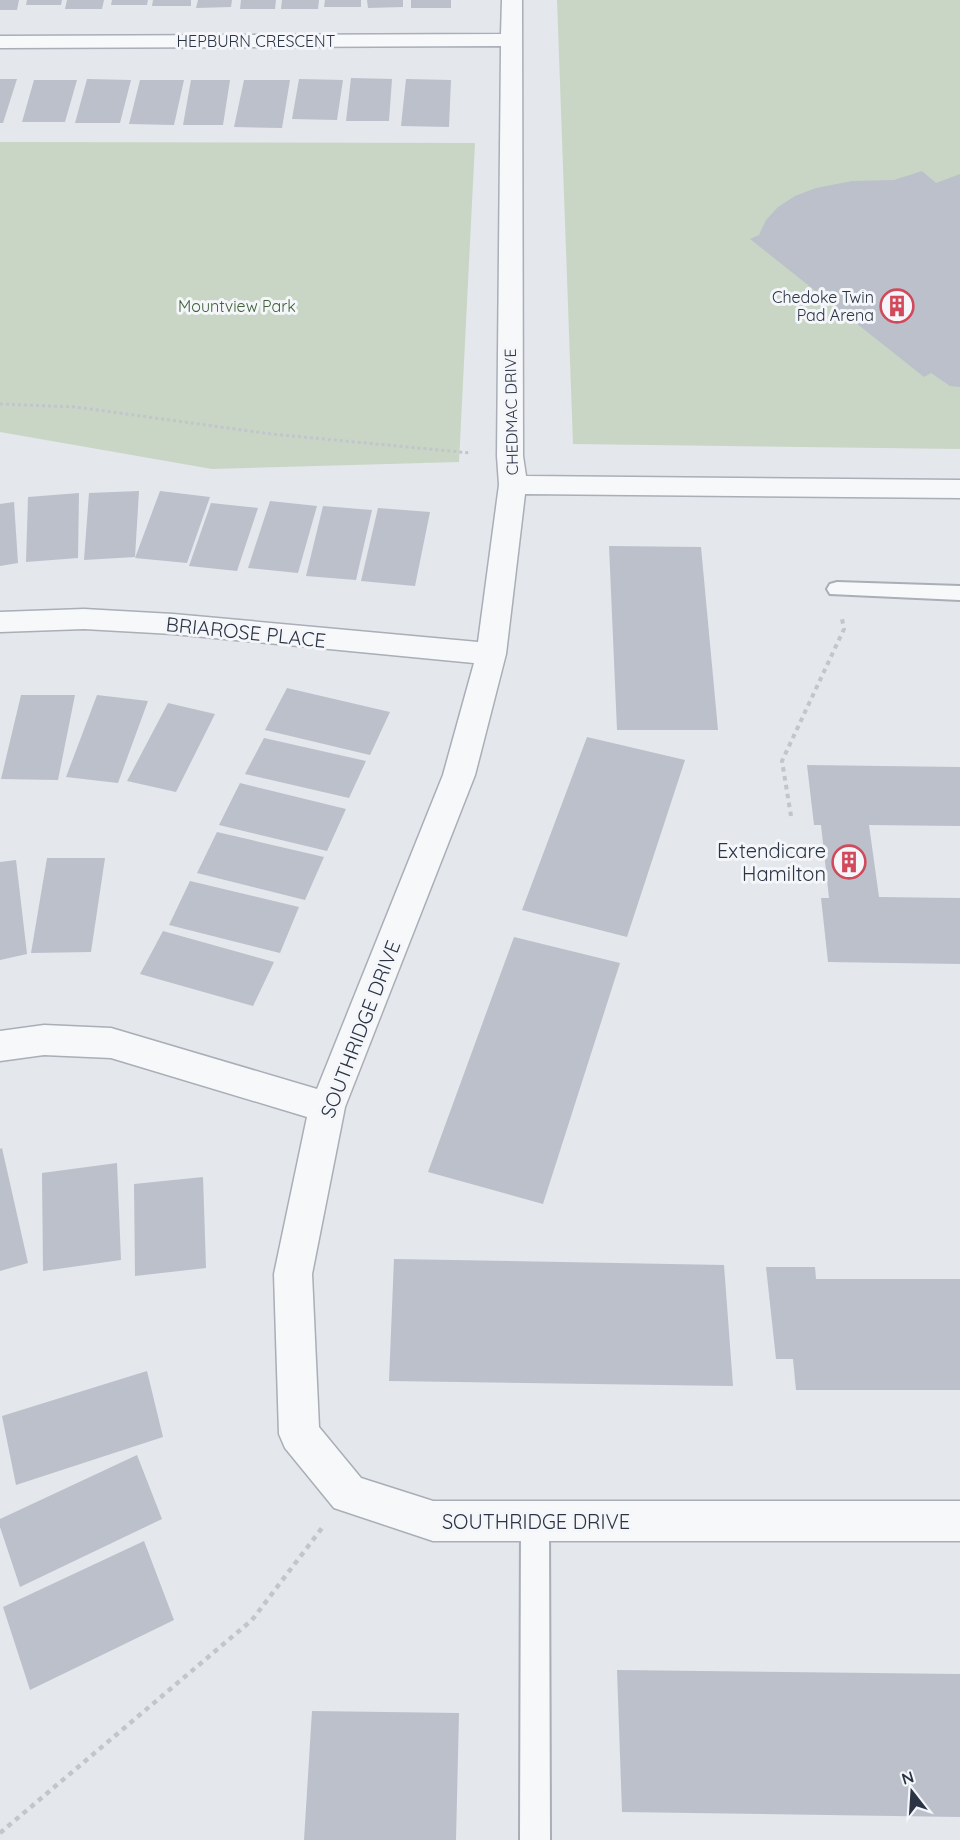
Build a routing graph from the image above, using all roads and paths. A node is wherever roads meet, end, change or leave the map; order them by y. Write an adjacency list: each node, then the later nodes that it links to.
1 (512, 0): 2 (street, CHEDMAC DRIVE)
2 (512, 40): 3 (street, HEPBURN CRESCENT); 6 (street, CHEDMAC DRIVE)
3 (0, 42)
4 (0, 404): 5 (path)
5 (471, 453)
6 (513, 486): 7 (street, CHEDMAC DRIVE); 11 (street, SOUTHRIDGE DRIVE)
7 (960, 489)
8 (837, 589): 9 (lane); 12 (path)
9 (960, 593)
10 (0, 622): 11 (street, BRIAROSE PLACE)
11 (491, 654): 14 (street, SOUTHRIDGE DRIVE)
12 (791, 816)
13 (0, 1046): 14 (street)
14 (327, 1107): 15 (street, SOUTHRIDGE DRIVE)
15 (348, 1494): 17 (street, SOUTHRIDGE DRIVE); 18 (path)
16 (960, 1521): 17 (street, SOUTHRIDGE DRIVE)
17 (535, 1522): 19 (lane)
18 (0, 1833)
19 (535, 1840)

